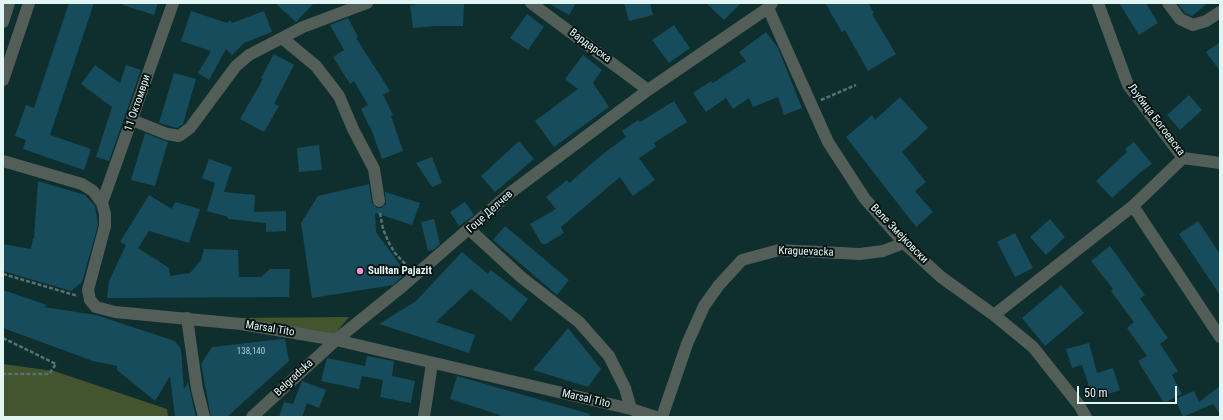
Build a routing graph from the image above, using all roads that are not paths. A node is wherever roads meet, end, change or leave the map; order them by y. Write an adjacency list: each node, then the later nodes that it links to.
1 (9, 3): 12 (street)
2 (29, 3): 14 (street)
3 (173, 3): 16 (street, 11 Октомври)
4 (335, 3): 10 (street)
5 (367, 3): 10 (street)
6 (531, 3): 15 (street, Вардарска)
7 (1098, 3): 17 (street, Љубица Богоевска)
8 (1168, 3): 11 (street)
9 (770, 6): 15 (street, Гоце Делчев); 24 (street, Веле Змејковски)
10 (345, 10): 13 (street)
11 (1220, 12)
12 (3, 22)
13 (282, 38): 16 (street); 20 (street)
14 (3, 80)
15 (648, 90): 23 (street, Гоце Делчев)
16 (132, 120): 21 (street, 11 Октомври)
17 (1183, 158): 19 (street, Љубица Богоевска); 22 (street)
18 (3, 161): 21 (street)
19 (1220, 163)
20 (380, 201)
21 (102, 203): 26 (street, Marsal Tito)
22 (1133, 206): 25 (street); 27 (street)
23 (470, 230): 28 (street, Гоце Делчев); 30 (street)
24 (904, 243): 25 (street, Веле Змејковски); 35 (street, Kraguevacka)
25 (994, 315): 36 (street, Веле Змејковски)
26 (187, 318): 28 (street, Marsal Tito); 31 (street)
27 (1220, 337)
28 (336, 340): 29 (street, Marsal Tito); 32 (street, Belgradska)
29 (432, 363): 30 (street, Marsal Tito); 33 (street)
30 (631, 410): 34 (street, Marsal Tito)
31 (204, 417)
32 (252, 417)
33 (424, 417)
34 (656, 417)
35 (662, 417)
36 (1086, 417)

